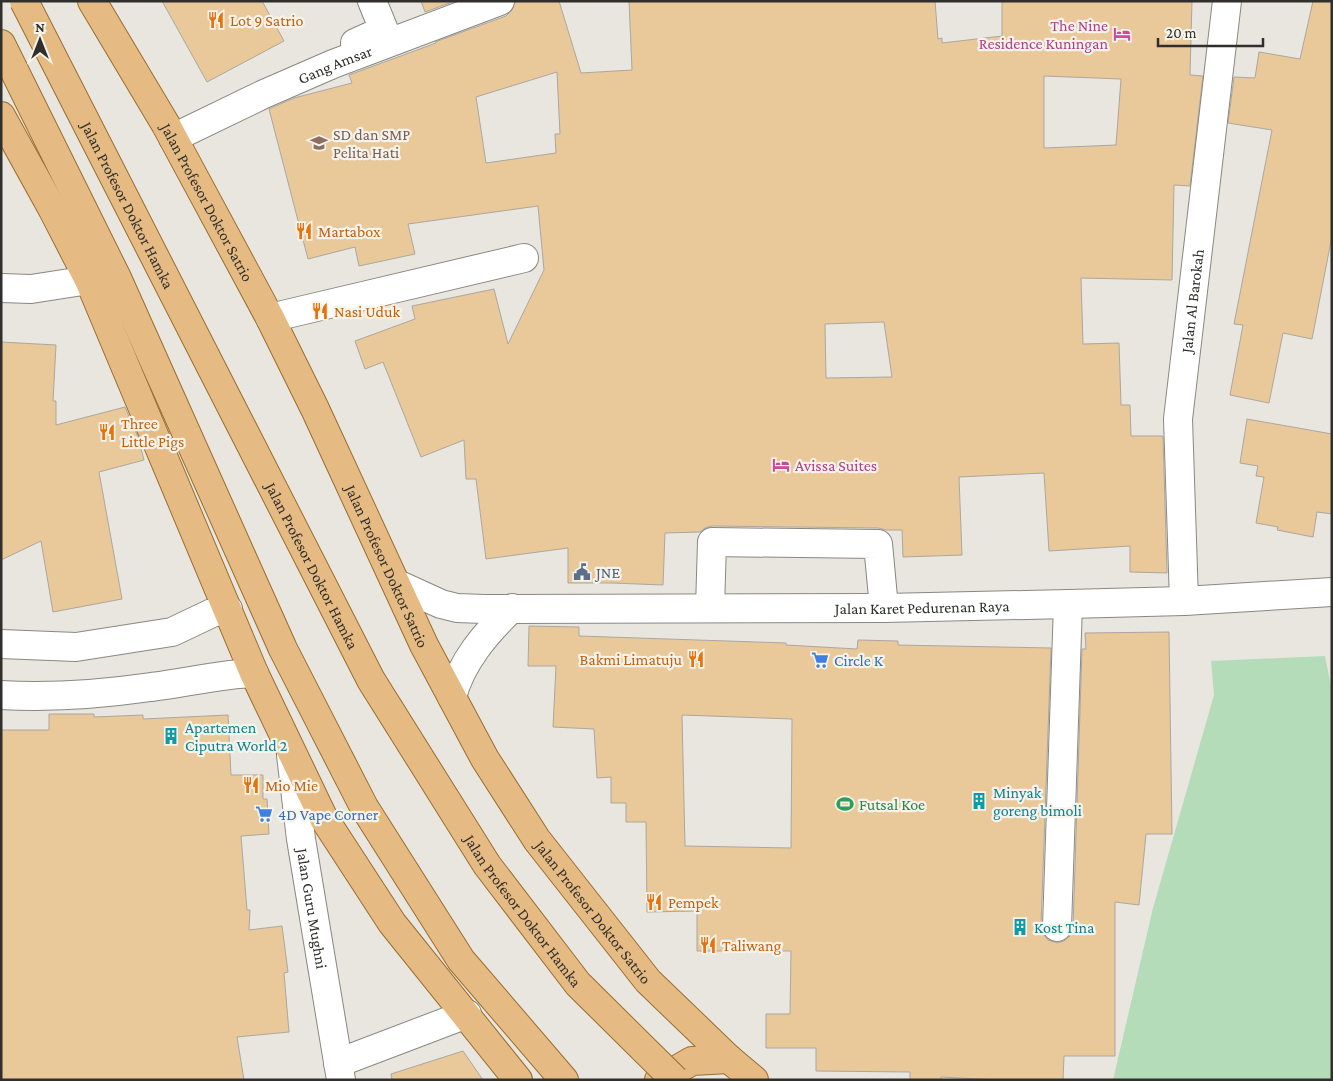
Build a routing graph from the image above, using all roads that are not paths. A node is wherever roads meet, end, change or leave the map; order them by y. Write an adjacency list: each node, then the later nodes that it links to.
1 (24, 1): 33 (main road, Jalan Profesor Doktor Hamka, bridge)
2 (92, 1): 8 (main road, Jalan Profesor Doktor Satrio)
3 (372, 1): 8 (street)
4 (500, 1): 8 (street, Gang Amsar)
5 (1227, 1): 15 (street, Jalan Al Barokah)
6 (1, 44): 31 (main road)
7 (1, 116): 10 (main road)
8 (169, 132): 12 (main road, Jalan Profesor Doktor Satrio)
9 (524, 258): 12 (street)
10 (88, 280): 11 (street); 20 (main road)
11 (1, 288)
12 (270, 318): 13 (main road, Jalan Profesor Doktor Satrio)
13 (398, 584): 17 (street, Jalan Karet Pedurenan Raya); 24 (main road, Jalan Profesor Doktor Satrio)
14 (1332, 592): 15 (street, Jalan Karet Pedurenan Raya)
15 (1184, 601): 16 (street, Jalan Karet Pedurenan Raya)
16 (1068, 604): 19 (street, Jalan Karet Pedurenan Raya); 26 (street)
17 (512, 608): 18 (street, Jalan Karet Pedurenan Raya); 24 (street)
18 (710, 608): 19 (street, Jalan Karet Pedurenan Raya); 19 (street)
19 (884, 608)
20 (228, 609): 21 (street); 22 (main road)
21 (1, 644)
22 (254, 673): 23 (street); 25 (main road)
23 (1, 695)
24 (452, 697): 28 (main road, Jalan Profesor Doktor Satrio)
25 (291, 753): 27 (main road); 29 (street, Jalan Guru Mughni)
26 (1057, 927)
27 (467, 1014): 29 (street, Jalan Guru Mughni); 30 (main road)
28 (728, 1059): 32 (main road); 34 (main road, Jalan Profesor Doktor Satrio)
29 (339, 1071)
30 (518, 1080)
31 (564, 1080)
32 (659, 1080)
33 (676, 1080)
34 (754, 1080)

